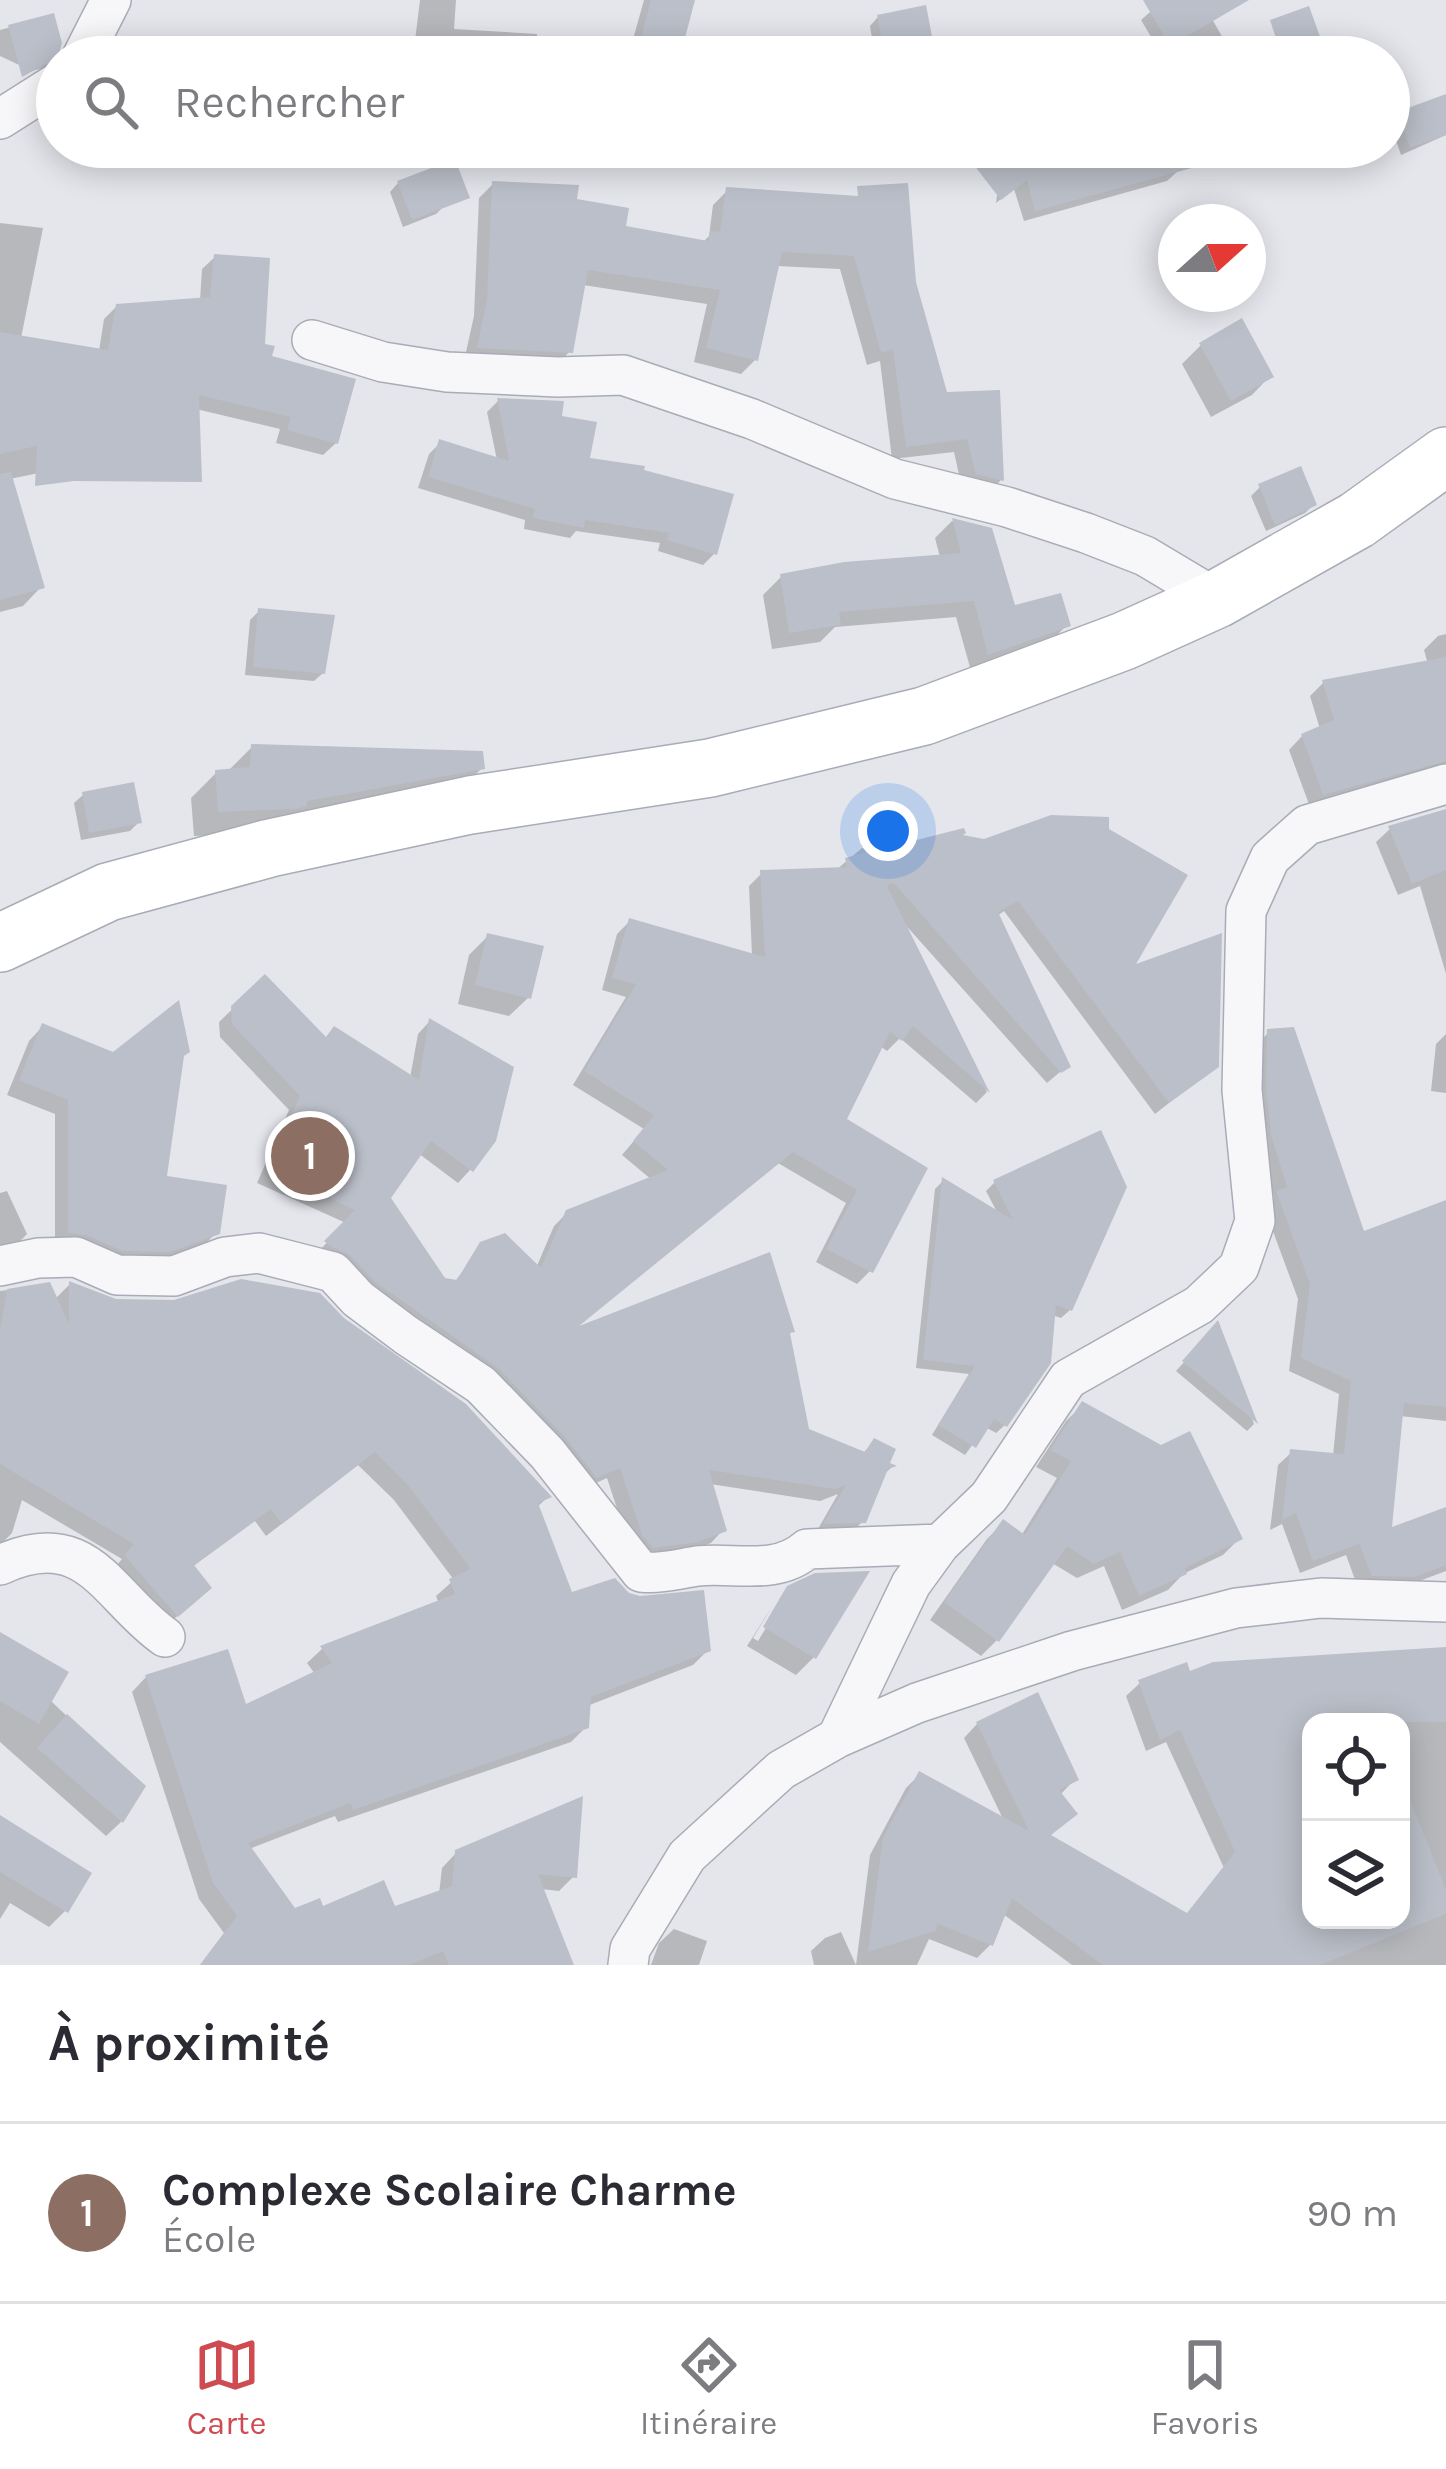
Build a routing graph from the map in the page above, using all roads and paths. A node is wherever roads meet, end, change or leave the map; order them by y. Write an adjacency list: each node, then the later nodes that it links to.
1 (111, 0): 2 (street)
2 (93, 36)
3 (36, 96): 4 (street)
4 (0, 119)
5 (312, 340): 7 (street)
6 (1446, 456): 7 (street)
7 (1216, 599): 9 (street)
8 (1446, 784): 11 (street)
9 (0, 943)
10 (0, 1266): 11 (street)
11 (940, 1544): 15 (street)
12 (0, 1565): 14 (street)
13 (1446, 1602): 15 (street)
14 (165, 1637)
15 (837, 1738): 16 (street)
16 (628, 1965)

